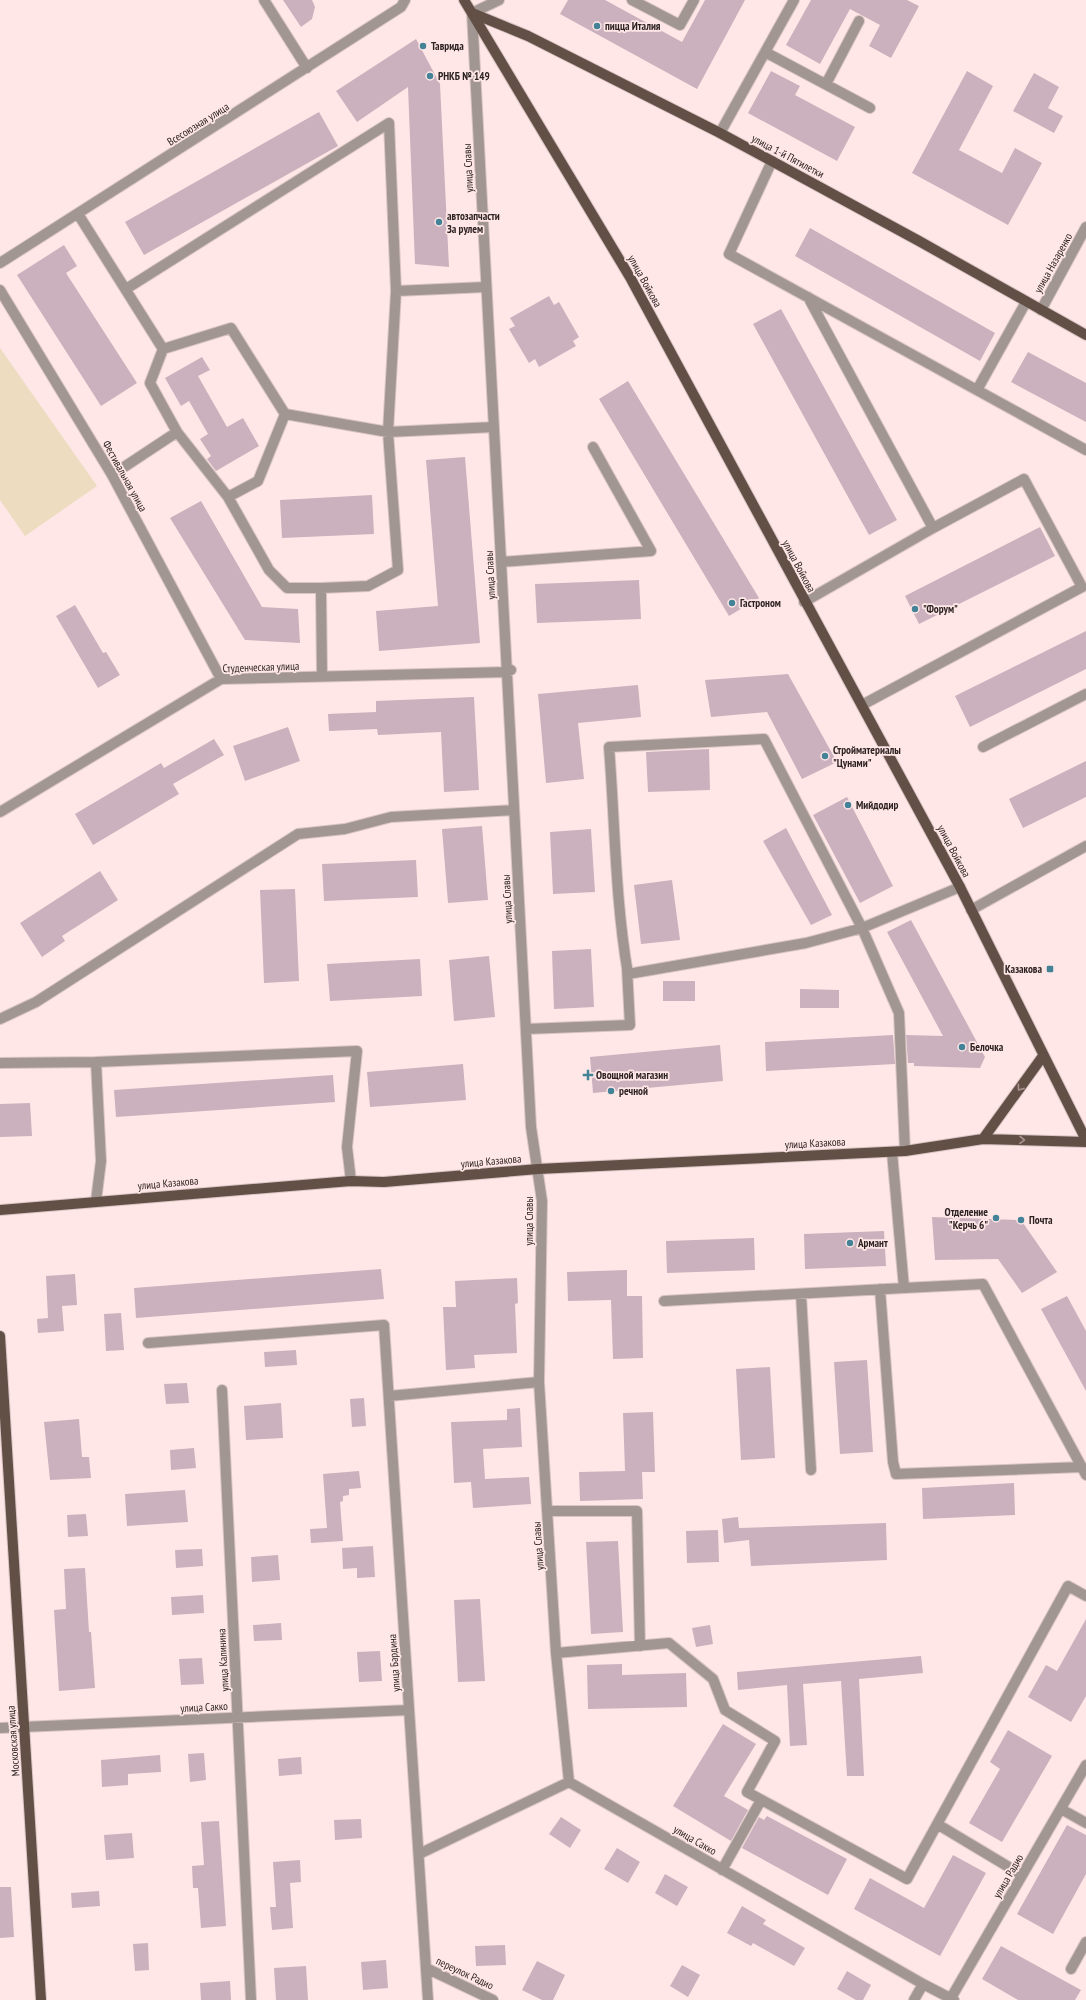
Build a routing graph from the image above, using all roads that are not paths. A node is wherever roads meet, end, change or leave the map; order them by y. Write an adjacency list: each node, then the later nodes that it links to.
1 (264, 0): 11 (street)
2 (405, 0): 11 (street, Всесоюзная улица)
3 (464, 0): 8 (main road, улица Войкова)
4 (499, 0): 8 (street)
5 (632, 0): 6 (street)
6 (694, 0)
7 (794, 0): 10 (street)
8 (472, 13): 14 (main road, улица 1-й Пятилетки); 19 (street, улица Славы); 41 (main road, улица Войкова)
9 (860, 21): 12 (street)
10 (765, 52): 12 (street); 14 (street)
11 (307, 68): 16 (street, Всесоюзная улица)
12 (826, 84): 13 (street)
13 (870, 108)
14 (720, 133): 15 (main road, улица 1-й Пятилетки)
15 (772, 161): 23 (street); 24 (main road, улица 1-й Пятилетки)
16 (78, 214): 18 (street, Всесоюзная улица); 20 (street)
17 (1086, 227): 25 (street, улица Назаренко)
18 (0, 264)
19 (486, 287): 22 (street); 30 (street, улица Славы)
20 (126, 289): 22 (street); 27 (street)
21 (0, 290): 35 (street, Фестивальная улица)
22 (396, 291): 32 (street)
23 (808, 297): 28 (street); 37 (street)
24 (1026, 302): 25 (main road, улица 1-й Пятилетки); 28 (street)
25 (1041, 310): 26 (main road, улица 1-й Пятилетки)
26 (1086, 335)
27 (163, 349): 29 (street); 31 (street)
28 (977, 390): 34 (street)
29 (285, 414): 32 (street); 36 (street)
30 (494, 428): 32 (street); 38 (street, улица Славы)
31 (177, 432): 35 (street); 36 (street)
32 (388, 432): 39 (street)
33 (593, 447): 38 (street)
34 (1086, 450)
35 (112, 476): 44 (street, Фестивальная улица)
36 (228, 497): 39 (street)
37 (933, 528): 40 (street); 41 (street)
38 (501, 562): 42 (street, улица Славы)
39 (321, 588): 43 (street)
40 (1084, 591): 46 (street)
41 (804, 602): 46 (main road, улица Войкова)
42 (509, 671): 43 (street, Студенческая улица); 48 (street, улица Славы)
43 (322, 677): 44 (street, Студенческая улица)
44 (221, 679): 49 (street, Студенческая улица)
45 (1086, 694): 47 (street)
46 (862, 705): 51 (main road, улица Войкова)
47 (982, 747)
48 (514, 810): 55 (street); 56 (street, улица Славы)
49 (0, 812)
50 (1086, 846): 52 (street)
51 (960, 886): 52 (main road, улица Войкова); 53 (street)
52 (971, 910): 57 (main road, улица Войкова)
53 (862, 928): 54 (street); 54 (street); 62 (street)
54 (626, 964): 56 (street)
55 (0, 1019)
56 (526, 1029): 64 (street, улица Славы)
57 (1043, 1056): 60 (main road, one-way to 60); 61 (main road, улица Войкова)
58 (96, 1062): 59 (street); 65 (street); 66 (street)
59 (0, 1063)
60 (983, 1139): 61 (main road, улица Казакова, one-way to 61); 62 (main road, улица Казакова)
61 (1086, 1141)
62 (905, 1151): 63 (main road, улица Казакова)
63 (892, 1152): 64 (main road, улица Казакова); 68 (street)
64 (538, 1169): 65 (main road, улица Казакова); 74 (street, улица Славы)
65 (351, 1181): 66 (main road, улица Казакова)
66 (96, 1201): 67 (main road, улица Казакова)
67 (0, 1210)
68 (904, 1288): 69 (street); 78 (street)
69 (880, 1289): 70 (street); 78 (street)
70 (801, 1294): 71 (street); 77 (street)
71 (664, 1301)
72 (0, 1336): 85 (main road, Московская улица)
73 (148, 1343): 76 (street, улица Бардина)
74 (539, 1382): 76 (street); 79 (street, улица Славы)
75 (222, 1390): 84 (street, улица Калинина)
76 (389, 1396): 83 (street, улица Бардина)
77 (811, 1470)
78 (1084, 1471)
79 (547, 1511): 81 (street); 82 (street, улица Славы)
80 (1086, 1596): 91 (street)
81 (640, 1646): 82 (street); 89 (street)
82 (556, 1653): 88 (street, улица Славы)
83 (409, 1710): 84 (street, улица Сакко); 93 (street, улица Бардина)
84 (238, 1718): 85 (street, улица Сакко); 102 (street, улица Калинина)
85 (24, 1727): 86 (street, улица Сакко); 101 (main road, Московская улица)
86 (0, 1728)
87 (1086, 1765): 90 (street, улица Радио)
88 (569, 1782): 93 (street); 94 (street, улица Сакко)
89 (761, 1800): 91 (street); 94 (street)
90 (1061, 1809): 92 (street); 95 (street, улица Радио)
91 (937, 1824): 95 (street)
92 (1086, 1824)
93 (419, 1854): 97 (street, улица Бардина)
94 (722, 1870): 99 (street, улица Сакко)
95 (1022, 1875): 100 (street, улица Радио)
96 (1086, 1942): 98 (street)
97 (426, 1968): 103 (street, улица Бардина); 104 (street, переулок Радио)
98 (1071, 1968)
99 (923, 1984): 100 (street, улица Сакко); 105 (street)
100 (952, 1999)
101 (41, 2000)
102 (251, 2000)
103 (428, 2000)
104 (493, 2000)
105 (914, 2000)

